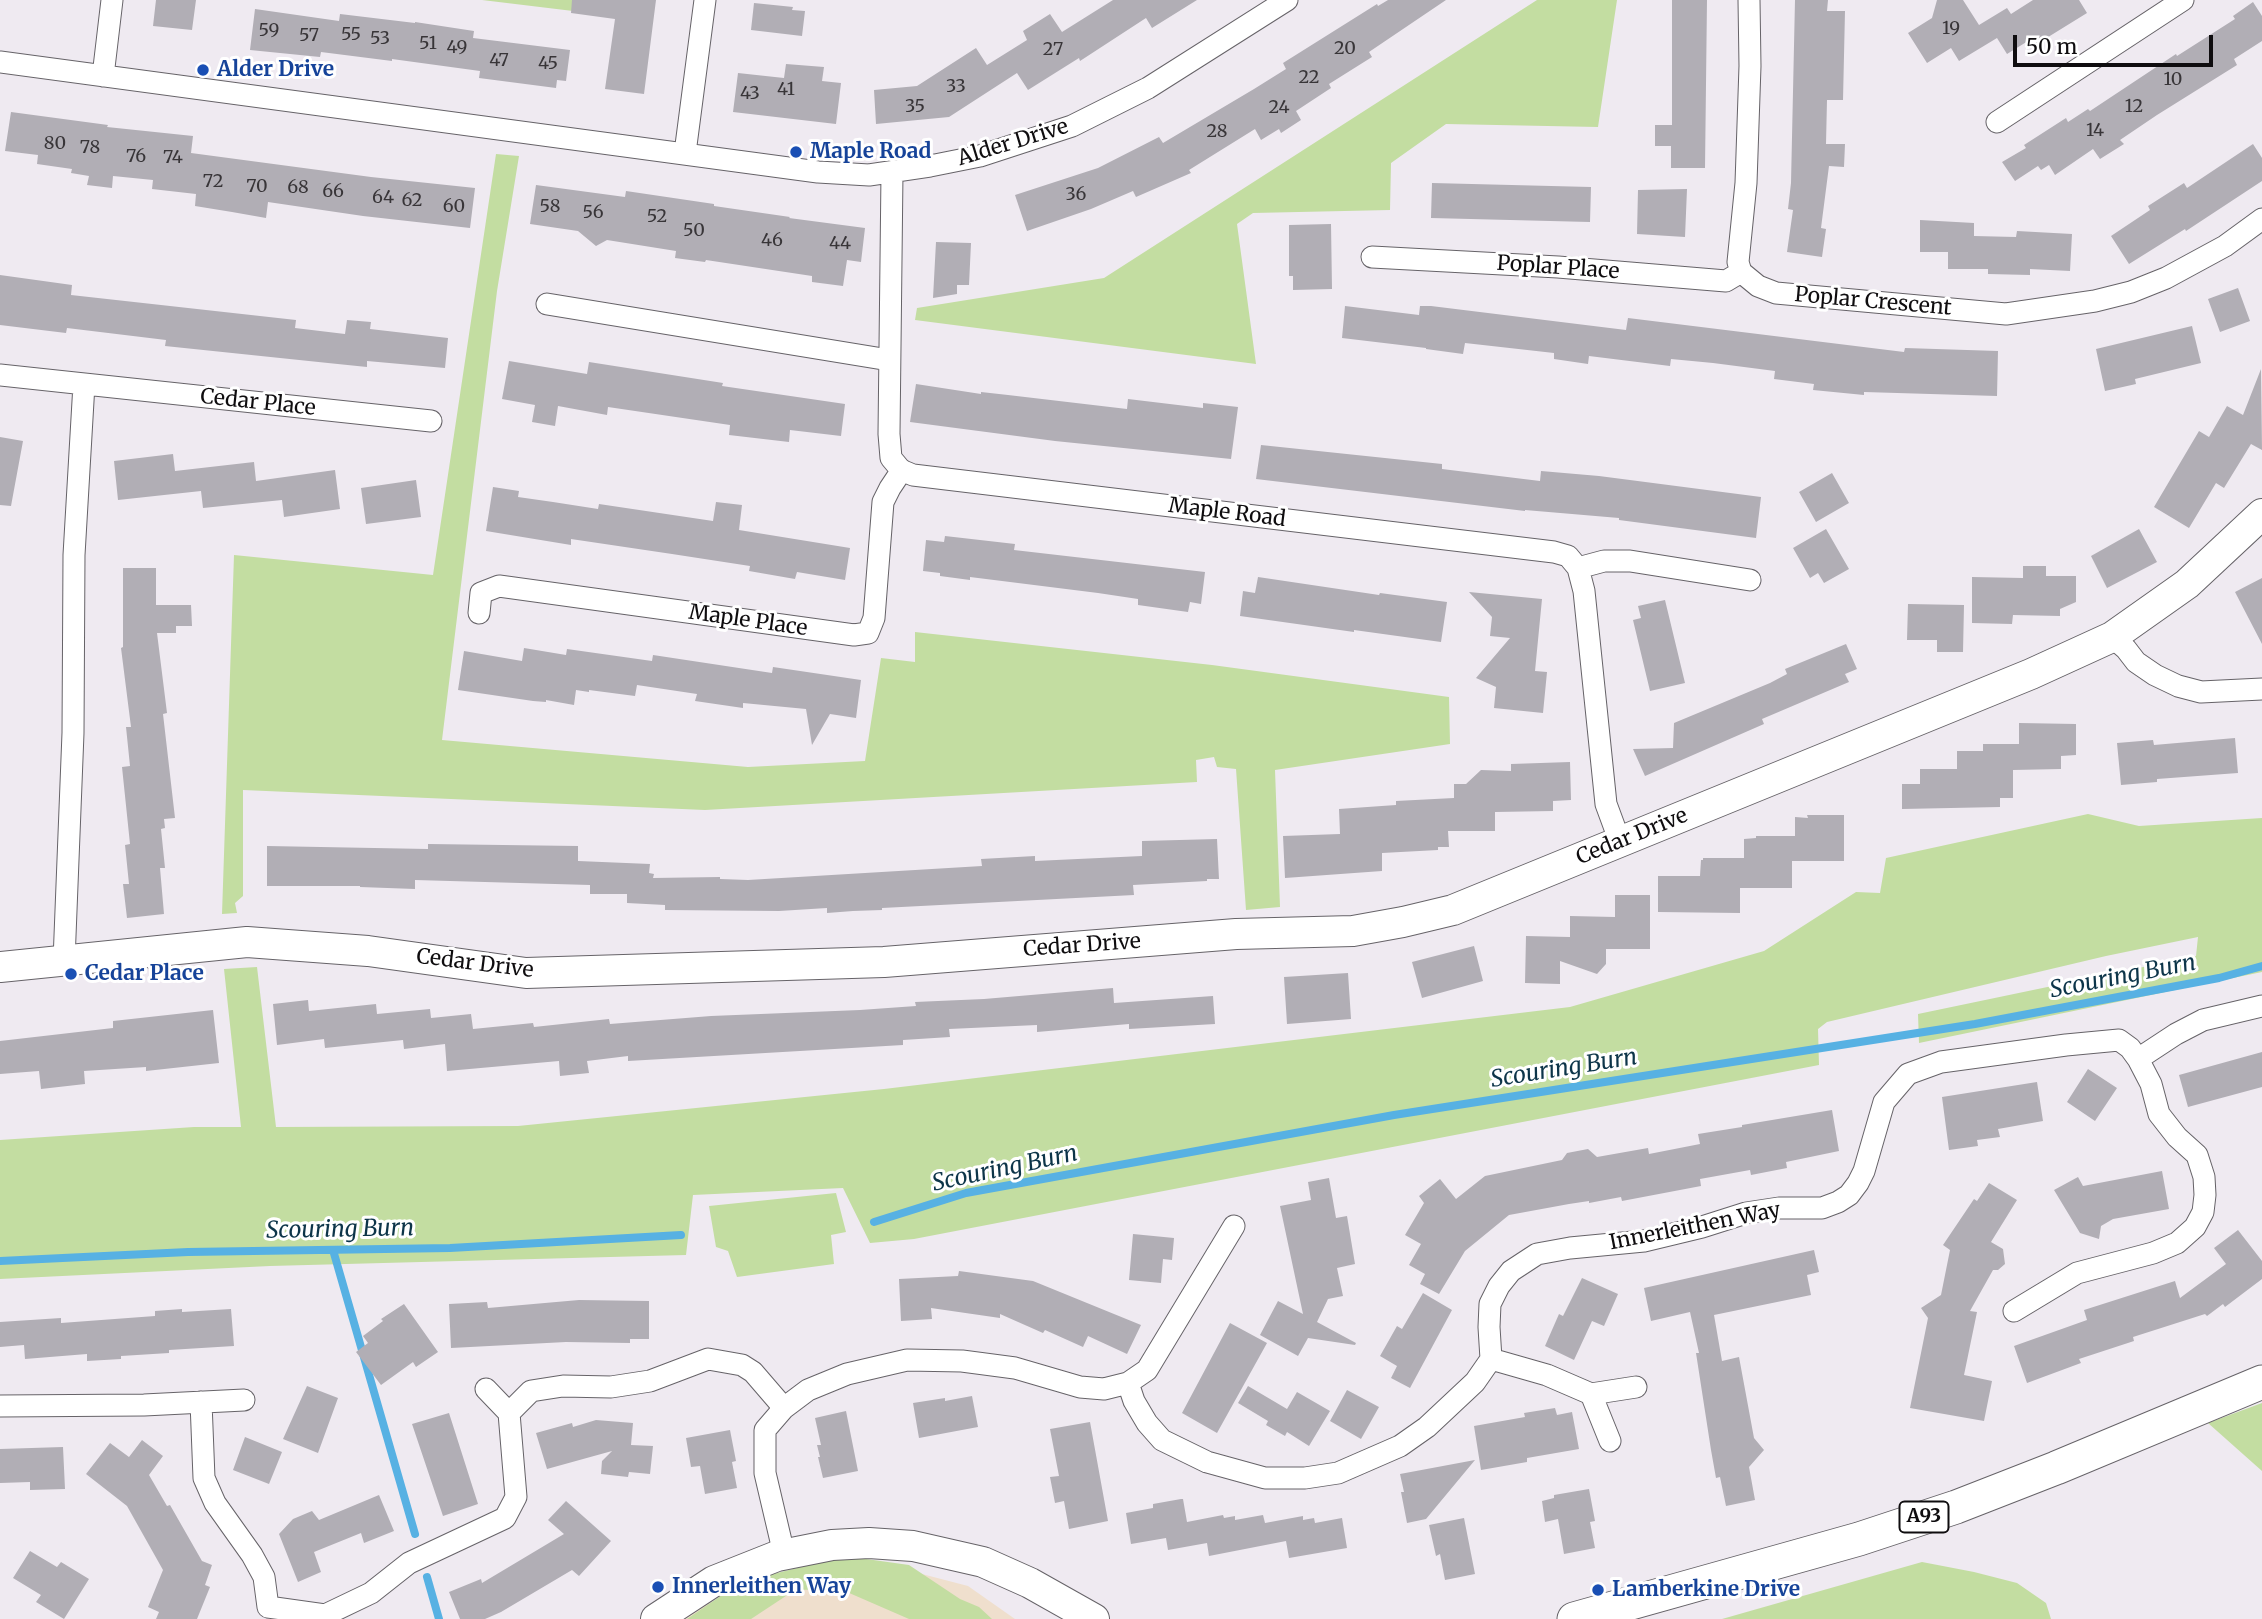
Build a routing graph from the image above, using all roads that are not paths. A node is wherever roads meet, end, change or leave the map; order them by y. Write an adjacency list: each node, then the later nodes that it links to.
1 (111, 0): 7 (street)
2 (705, 0): 9 (street)
3 (1287, 0): 10 (street, Alder Drive)
4 (1749, 0): 13 (street)
5 (2183, 0): 8 (street)
6 (0, 62): 7 (street, Alder Drive)
7 (103, 76): 9 (street, Alder Drive)
8 (1997, 122)
9 (685, 153): 10 (street, Alder Drive)
10 (892, 173): 15 (street)
11 (2262, 219): 13 (street, Poplar Crescent)
12 (1372, 257): 13 (street, Poplar Place)
13 (1741, 272)
14 (547, 304): 15 (street)
15 (890, 360): 19 (street)
16 (0, 375): 17 (street, Cedar Place)
17 (84, 384): 18 (street, Cedar Place); 27 (street)
18 (431, 421)
19 (902, 470): 21 (street, Maple Road); 23 (street, Maple Place)
20 (2262, 514): 24 (street, Cedar Drive)
21 (1578, 568): 22 (street); 26 (street)
22 (1750, 580)
23 (479, 613)
24 (2112, 637): 25 (street); 26 (street, Cedar Drive)
25 (2262, 690)
26 (1620, 842): 27 (street, Cedar Drive)
27 (64, 961): 28 (street, Cedar Drive)
28 (0, 967)
29 (2262, 1006): 30 (street)
30 (2138, 1059): 32 (street); 33 (street, Innerleithen Way)
31 (1234, 1226): 35 (street)
32 (2014, 1311)
33 (1491, 1359): 35 (street); 38 (street)
34 (2262, 1382): 51 (main road, A93)
35 (1128, 1383): 42 (street)
36 (1636, 1387): 38 (street)
37 (486, 1389): 43 (street)
38 (1591, 1394): 44 (street)
39 (244, 1400): 40 (street)
40 (201, 1402): 41 (street); 47 (street)
41 (0, 1406)
42 (783, 1408): 43 (street); 45 (street)
43 (509, 1413): 47 (street)
44 (1610, 1441)
45 (784, 1554): 46 (street); 48 (street)
46 (983, 1562): 49 (street); 50 (street)
47 (266, 1613)
48 (656, 1619)
49 (1061, 1619)
50 (1094, 1619)
51 (1574, 1619)

